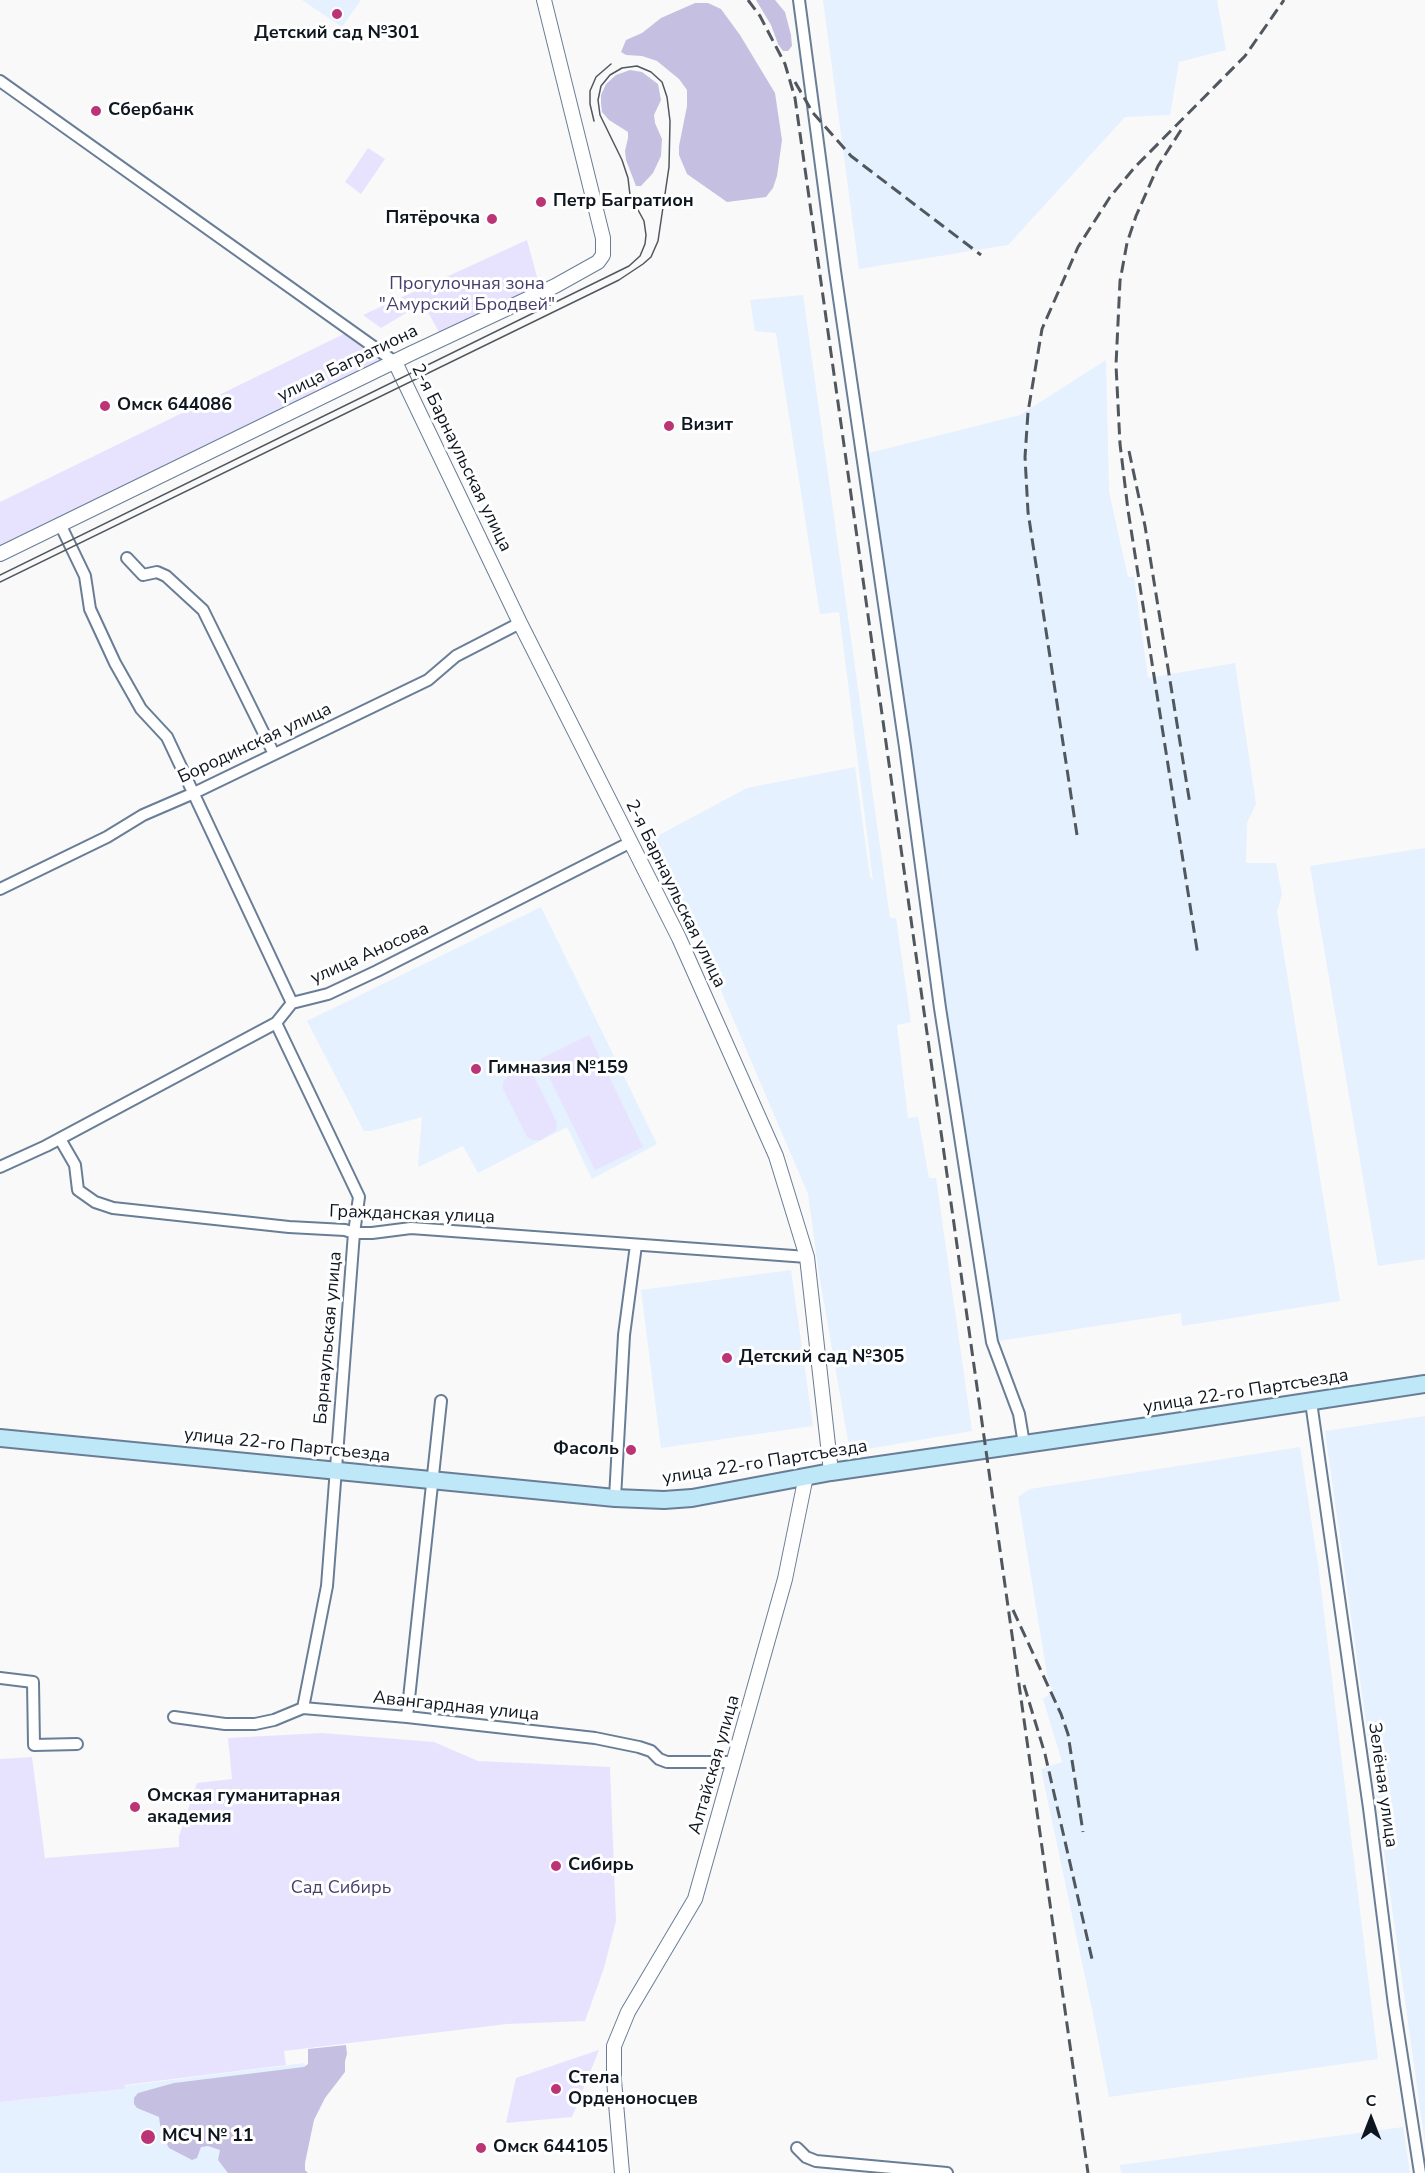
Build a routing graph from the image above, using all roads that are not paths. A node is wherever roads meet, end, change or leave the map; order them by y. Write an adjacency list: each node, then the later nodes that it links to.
1 (544, 0): 4 (street, улица Багратиона)
2 (799, 0): 24 (street)
3 (0, 81): 4 (street)
4 (394, 362): 5 (street, улица Багратиона); 8 (street, 2-я Барнаульская улица)
5 (60, 524): 6 (street, улица Багратиона); 10 (street)
6 (0, 554)
7 (127, 558): 9 (street)
8 (520, 622): 9 (street, Бородинская улица); 11 (street, 2-я Барнаульская улица)
9 (274, 754): 10 (street, Бородинская улица)
10 (194, 793): 12 (street, Бородинская улица); 13 (street)
11 (631, 842): 13 (street, улица Аносова); 19 (street, 2-я Барнаульская улица)
12 (0, 889)
13 (292, 1003): 14 (street)
14 (276, 1023): 15 (street); 17 (street, Барнаульская улица)
15 (60, 1139): 16 (street); 17 (street, Гражданская улица)
16 (0, 1167)
17 (354, 1233): 18 (street, Гражданская улица); 25 (street, Барнаульская улица)
18 (636, 1245): 19 (street, Гражданская улица); 29 (street)
19 (807, 1257): 26 (street, 2-я Барнаульская улица)
20 (1425, 1384): 22 (main road, улица 22-го Партсъезда)
21 (441, 1401): 28 (street)
22 (1311, 1401): 24 (main road, улица 22-го Партсъезда); 39 (street, Зелёная улица)
23 (0, 1437): 25 (main road, улица 22-го Партсъезда)
24 (1024, 1444): 26 (main road, улица 22-го Партсъезда)
25 (335, 1470): 28 (main road, улица 22-го Партсъезда); 31 (street, Барнаульская улица)
26 (831, 1472): 27 (main road, улица 22-го Партсъезда)
27 (806, 1476): 29 (main road, улица 22-го Партсъезда); 35 (street, Алтайская улица)
28 (431, 1480): 29 (main road, улица 22-го Партсъезда); 33 (street)
29 (615, 1498)
30 (0, 1678): 34 (street)
31 (303, 1708): 32 (street, Авангардная улица); 33 (street, Авангардная улица)
32 (174, 1717)
33 (407, 1717): 35 (street, Авангардная улица)
34 (77, 1744)
35 (734, 1762): 37 (street, Алтайская улица)
36 (797, 2148): 38 (street)
37 (622, 2173)
38 (947, 2173)
39 (1420, 2173)

